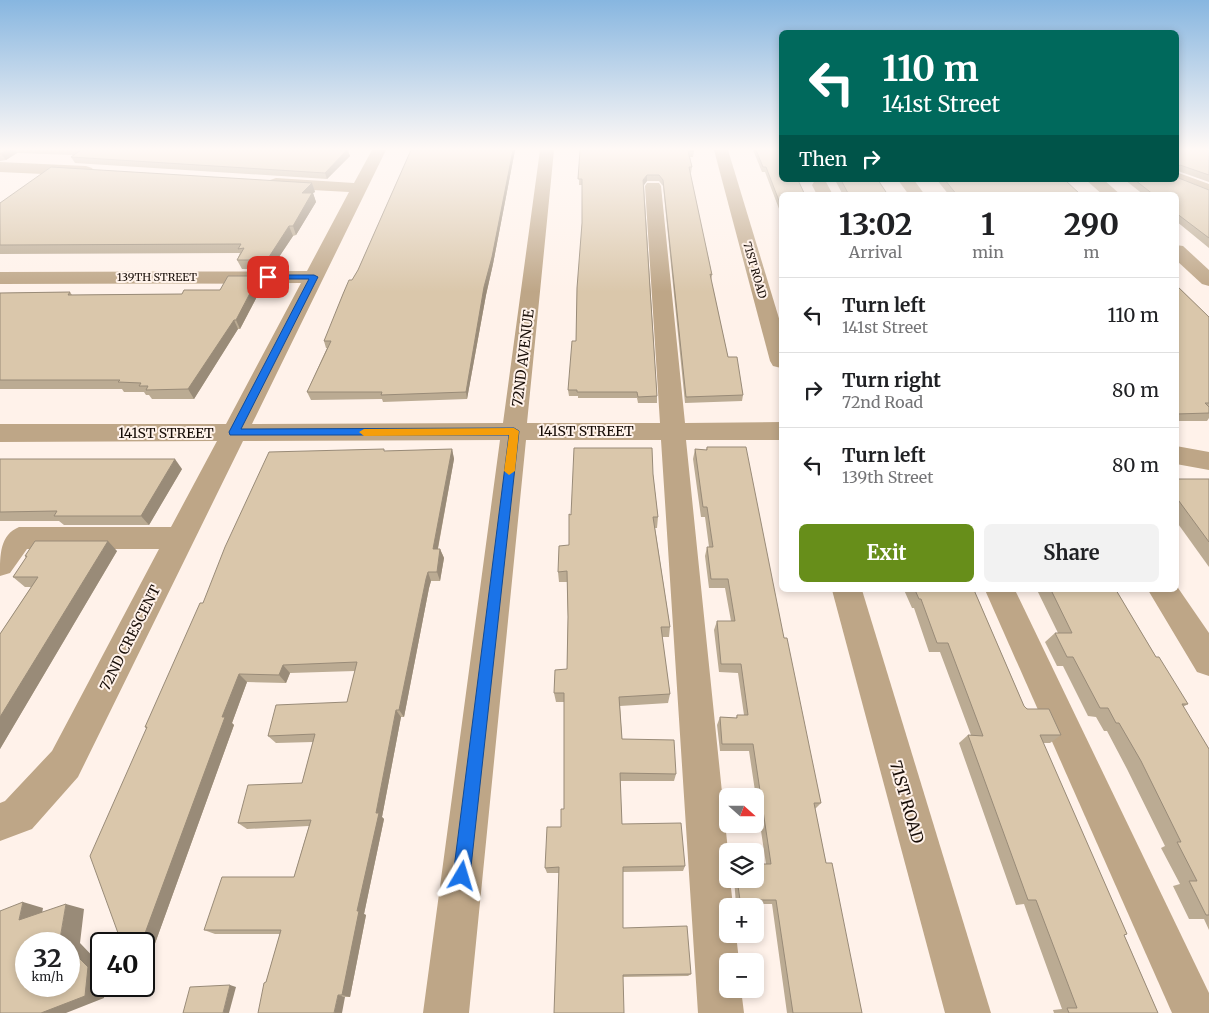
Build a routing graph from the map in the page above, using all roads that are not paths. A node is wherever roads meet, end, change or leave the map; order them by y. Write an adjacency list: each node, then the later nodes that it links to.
1 (354, 197): 6 (street, 72ND CRESCENT)
2 (541, 197): 10 (street, 72ND AVENUE)
3 (654, 197): 11 (street)
4 (734, 197): 9 (street, 71ST ROAD)
5 (1179, 253): 8 (street)
6 (314, 277): 7 (street, 139TH STREET); 13 (street, 72ND CRESCENT)
7 (0, 278)
8 (1209, 280)
9 (779, 354)
10 (514, 431): 11 (street, 141ST STREET); 13 (street, 141ST STREET); 25 (street, 72ND AVENUE)
11 (673, 431): 12 (street, 141ST STREET); 26 (street)
12 (779, 431)
13 (234, 432): 14 (street, 141ST STREET); 18 (street, 72ND CRESCENT)
14 (0, 433)
15 (1179, 456): 16 (street)
16 (1209, 461)
17 (9, 538): 18 (street); 19 (street)
18 (181, 538): 24 (street, 72ND CRESCENT)
19 (0, 564)
20 (848, 592): 27 (street, 71ST ROAD)
21 (1001, 592): 28 (street)
22 (1164, 592): 23 (street)
23 (1209, 661)
24 (0, 822)
25 (446, 1013)
26 (721, 1013)
27 (968, 1013)
28 (1195, 1013)

